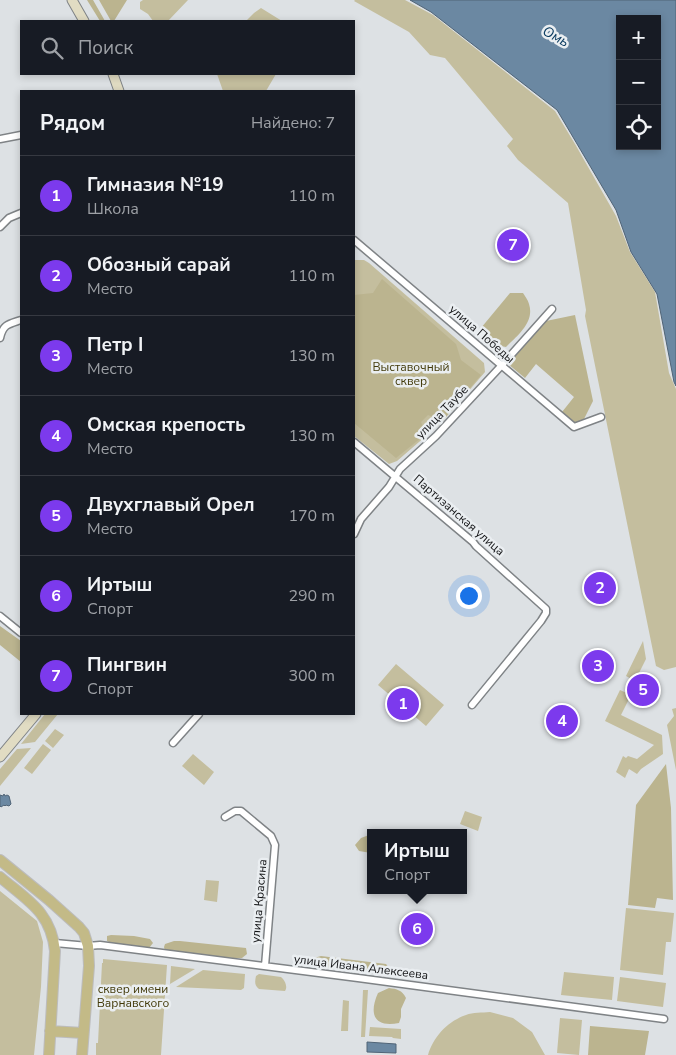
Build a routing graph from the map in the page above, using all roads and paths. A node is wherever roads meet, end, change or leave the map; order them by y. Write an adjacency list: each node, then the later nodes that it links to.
1 (72, 0): 2 (street)
2 (83, 20)
3 (113, 75): 4 (street)
4 (119, 90)
5 (20, 135): 6 (street)
6 (0, 139)
7 (20, 213): 8 (street)
8 (0, 227)
9 (356, 242): 13 (street, улица Победы)
10 (552, 309): 13 (street, улица Таубе)
11 (20, 320): 12 (street)
12 (0, 338)
13 (502, 366): 14 (street, улица Победы); 16 (street, улица Таубе)
14 (601, 417)
15 (355, 443): 16 (street, Партизанская улица)
16 (395, 476): 17 (street, улица Таубе); 20 (street, Партизанская улица)
17 (355, 533)
18 (0, 616): 19 (street)
19 (20, 632)
20 (472, 705)
21 (35, 715): 24 (street)
22 (198, 715): 23 (street)
23 (174, 743)
24 (0, 757)
25 (225, 817): 30 (street, улица Красина)
26 (0, 860): 29 (main road)
27 (0, 877): 28 (main road)
28 (55, 943): 29 (street, улица Ивана Алексеева); 32 (main road)
29 (88, 946): 30 (street, улица Ивана Алексеева); 33 (main road)
30 (265, 966): 31 (street, улица Ивана Алексеева)
31 (664, 1019)
32 (50, 1031): 33 (main road); 34 (main road)
33 (83, 1033): 35 (main road)
34 (49, 1055)
35 (82, 1055)

